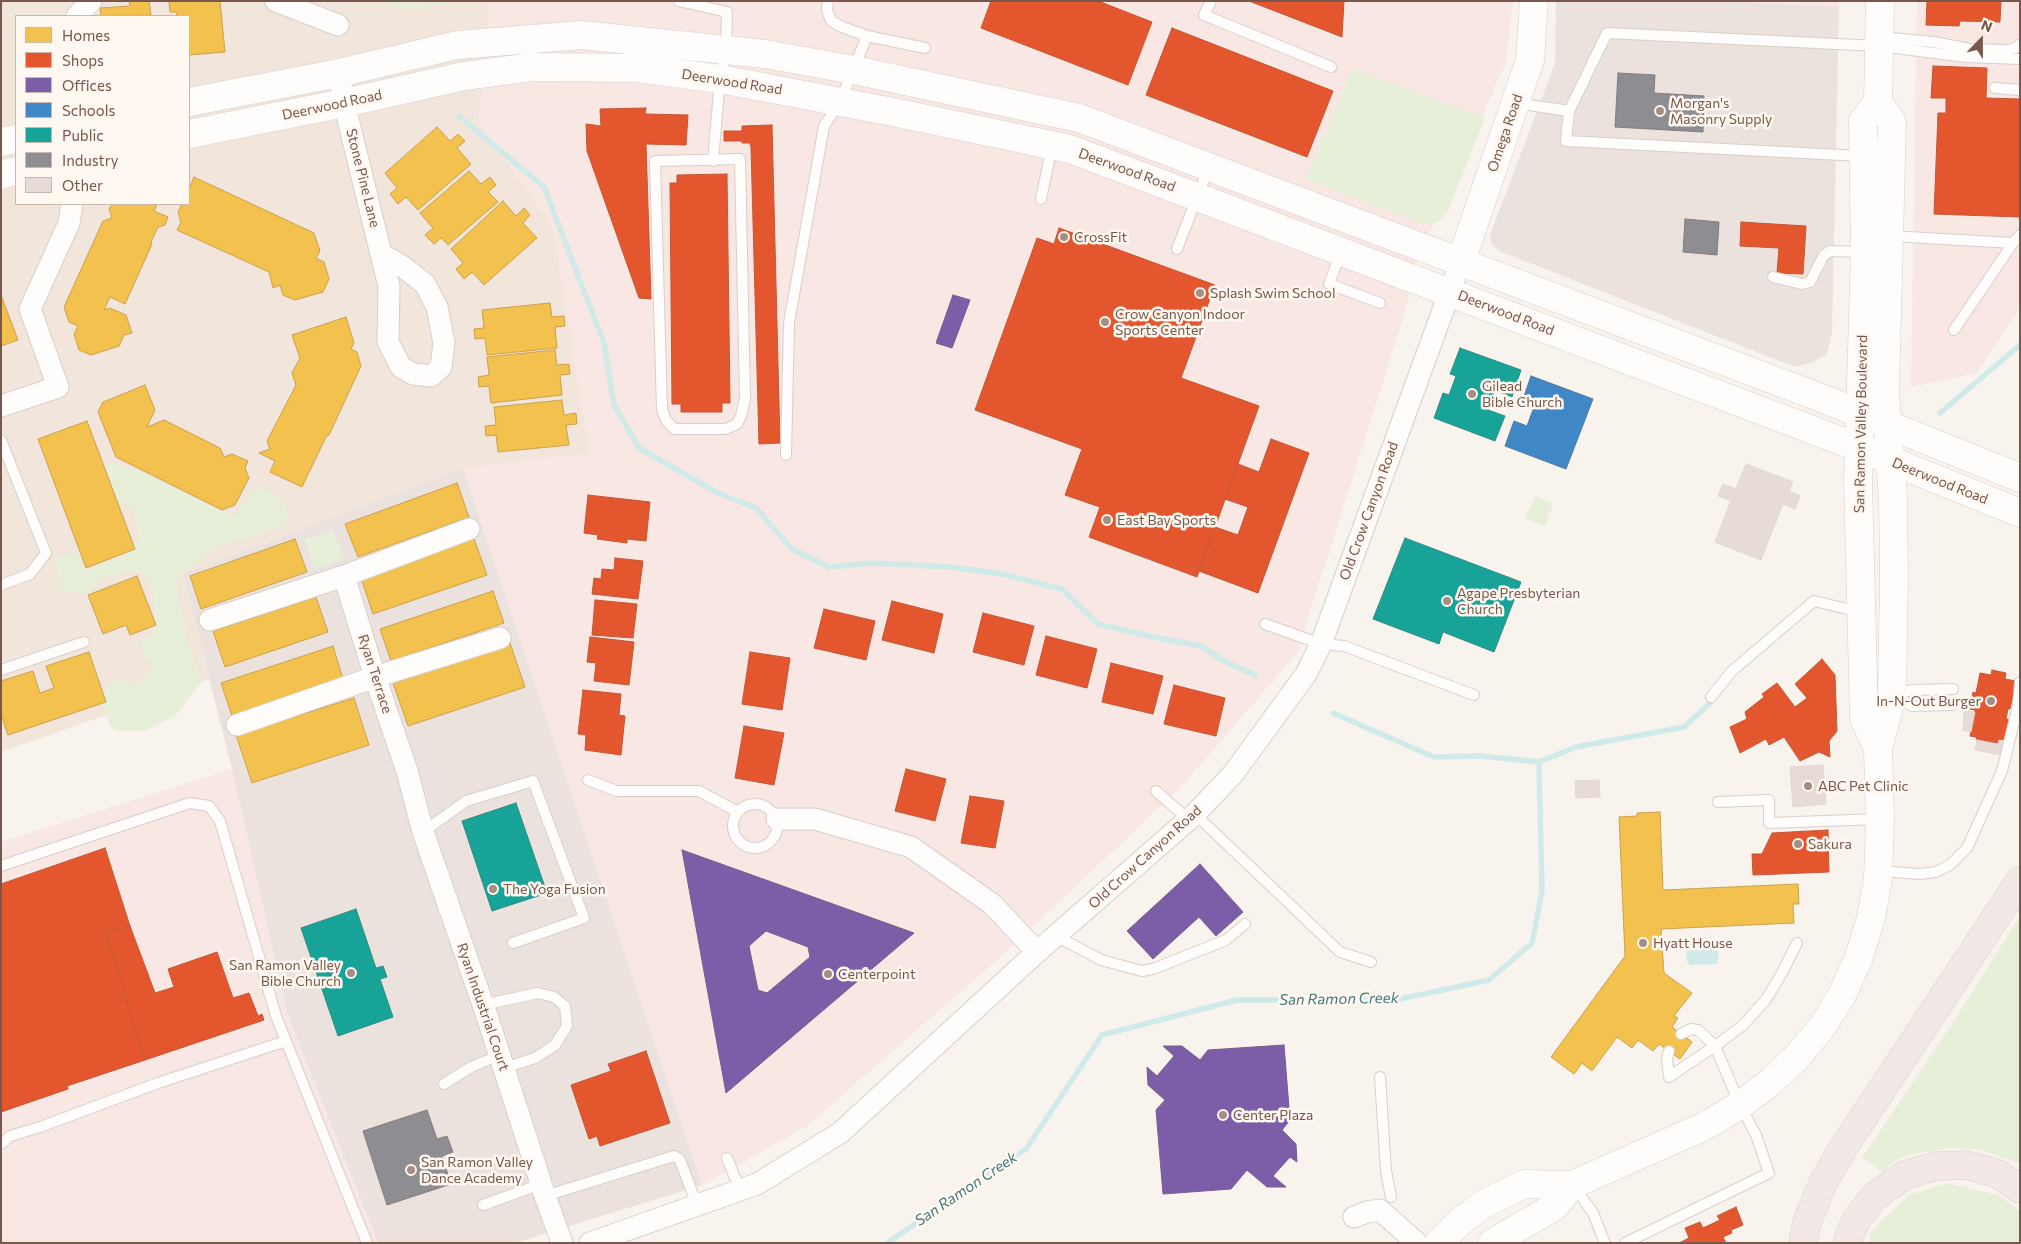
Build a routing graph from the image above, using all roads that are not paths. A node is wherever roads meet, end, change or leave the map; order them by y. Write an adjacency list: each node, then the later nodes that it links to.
1 (91, 1): 8 (street)
2 (276, 1): 9 (street)
3 (679, 1): 14 (lane)
4 (828, 1): 10 (lane)
5 (1211, 1): 16 (lane)
6 (1534, 1): 26 (street, Omega Road)
7 (1880, 1): 11 (street)
8 (78, 15)
9 (338, 25)
10 (867, 36): 13 (lane); 17 (lane)
11 (1879, 42): 12 (lane); 15 (lane); 24 (street); 27 (lane)
12 (2020, 44)
13 (924, 48)
14 (726, 50): 17 (street, Deerwood Road); 18 (street, Deerwood Road); 19 (lane)
15 (2020, 59)
16 (1331, 67)
17 (854, 70): 23 (lane); 34 (street, Deerwood Road)
18 (339, 73): 22 (street, Deerwood Road); 25 (street, Stone Pine Lane)
19 (720, 79): 23 (street, Deerwood Road); 25 (street, Deerwood Road); 33 (lane)
20 (1995, 88): 21 (lane)
21 (2020, 90)
22 (190, 102)
23 (840, 102): 31 (street, Deerwood Road); 56 (lane)
24 (1878, 102): 32 (street, San Ramon Valley Boulevard); 40 (street, San Ramon Valley Boulevard)
25 (344, 103): 28 (street, Deerwood Road); 45 (street, Stone Pine Lane)
26 (1515, 103): 27 (lane); 46 (street, Omega Road)
27 (1570, 111): 32 (lane)
28 (190, 134)
29 (15, 139): 30 (street)
30 (1, 142)
31 (1052, 145): 37 (street, Deerwood Road); 38 (lane)
32 (1863, 156): 44 (street, San Ramon Valley Boulevard)
33 (713, 161): 33 (lane)
34 (1209, 166): 37 (lane); 46 (street, Deerwood Road)
35 (15, 171): 36 (street)
36 (1, 174)
37 (1197, 195): 42 (lane); 43 (street, Deerwood Road)
38 (1041, 199)
39 (72, 205): 51 (street)
40 (1889, 236): 41 (lane); 53 (street, San Ramon Valley Boulevard)
41 (2016, 239): 50 (lane)
42 (1177, 249)
43 (1341, 251): 48 (street, Deerwood Road); 49 (lane)
44 (1865, 252): 47 (lane); 52 (street, San Ramon Valley Boulevard)
45 (381, 254): 45 (street, Stone Pine Lane)
46 (1461, 262): 48 (street, Old Crow Canyon Road); 52 (street, Deerwood Road)
47 (1774, 277)
48 (1449, 292): 55 (street, Deerwood Road); 68 (street, Old Crow Canyon Road)
49 (1380, 303)
50 (1954, 330)
51 (1, 406)
52 (1862, 414): 53 (street, Deerwood Road); 55 (street, San Ramon Valley Boulevard)
53 (1887, 424): 57 (street, San Ramon Valley Boulevard); 58 (street, Deerwood Road)
54 (1, 440): 62 (lane)
55 (1860, 448): 57 (street, Deerwood Road); 63 (street, San Ramon Valley Boulevard)
56 (786, 455)
57 (1890, 460): 59 (street, Deerwood Road); 74 (street, San Ramon Valley Boulevard)
58 (2020, 478)
59 (2020, 513)
60 (470, 529): 61 (street)
61 (344, 576): 64 (street); 70 (street, Ryan Terrace)
62 (1, 585)
63 (1861, 612): 74 (street); 75 (lane); 78 (street, San Ramon Valley Boulevard)
64 (210, 620)
65 (1265, 624): 68 (lane)
66 (500, 638): 70 (street)
67 (84, 642): 69 (lane)
68 (1320, 644): 73 (lane); 84 (street, Old Crow Canyon Road)
69 (1, 670)
70 (375, 677): 77 (street); 79 (street, Ryan Terrace)
71 (2020, 682): 89 (lane)
72 (1952, 689): 74 (lane)
73 (1474, 695)
74 (1892, 696): 76 (lane); 78 (street, San Ramon Valley Boulevard)
75 (1711, 697)
76 (1952, 705)
77 (237, 725)
78 (1878, 749): 86 (street, San Ramon Valley Boulevard)
79 (407, 771): 87 (street, Ryan Industrial Court)
80 (588, 780): 83 (lane)
81 (1156, 791): 84 (lane)
82 (1718, 802): 86 (lane)
83 (738, 812): 85 (lane); 85 (lane)
84 (1192, 817): 92 (street, Old Crow Canyon Road); 96 (lane)
85 (777, 819): 95 (street)
86 (1880, 819): 89 (street, San Ramon Valley Boulevard)
87 (422, 832): 93 (lane); 97 (street, Ryan Industrial Court)
88 (1, 866): 99 (lane)
89 (1878, 871): 105 (street, San Ramon Valley Boulevard)
90 (2020, 881): 124 (highway)
91 (1245, 924): 92 (lane)
92 (1056, 936): 95 (street, Old Crow Canyon Road)
93 (513, 943)
94 (1797, 943): 100 (lane)
95 (1038, 952): 111 (street, Old Crow Canyon Road)
96 (1371, 962)
97 (483, 1005): 102 (street, Ryan Industrial Court); 102 (lane)
98 (1681, 1034): 100 (lane)
99 (286, 1041): 106 (lane); 116 (lane)
100 (1715, 1046): 101 (lane); 105 (lane)
101 (1668, 1051)
102 (502, 1062): 104 (lane); 110 (street, Ryan Industrial Court)
103 (1380, 1077): 112 (lane)
104 (444, 1084)
105 (1740, 1105): 108 (street, San Ramon Valley Boulevard); 123 (lane)
106 (1, 1144)
107 (727, 1158): 111 (lane)
108 (1572, 1185): 120 (street, San Ramon Valley Boulevard); 121 (street, San Ramon Valley Boulevard); 122 (lane)
109 (2020, 1189): 125 (highway)
110 (543, 1190): 113 (lane); 114 (lane); 117 (street, Ryan Industrial Court)
111 (740, 1190): 114 (street, Old Crow Canyon Road)
112 (1391, 1197)
113 (483, 1205)
114 (697, 1205): 118 (street, Old Crow Canyon Road)
115 (1354, 1217): 119 (street)
116 (367, 1243)
117 (562, 1243)
118 (590, 1243)
119 (1417, 1243)
120 (1439, 1243)
121 (1492, 1243)
122 (1605, 1243)
123 (1625, 1243)
124 (1802, 1243)
125 (1847, 1243)

